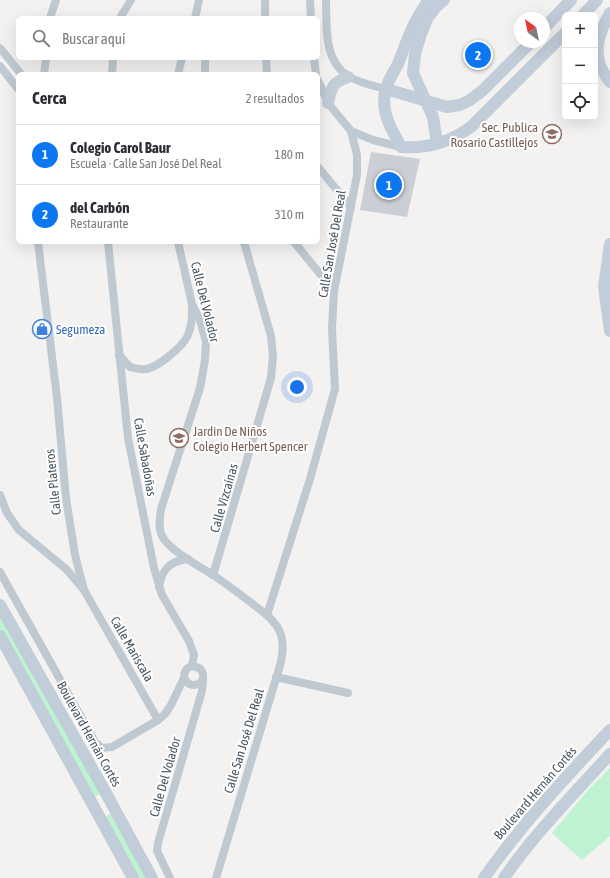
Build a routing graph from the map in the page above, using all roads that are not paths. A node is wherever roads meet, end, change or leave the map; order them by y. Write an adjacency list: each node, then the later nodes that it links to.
1 (56, 0): 13 (street)
2 (131, 0): 14 (street)
3 (200, 0): 15 (street)
4 (265, 0): 16 (street)
5 (310, 0): 17 (street)
6 (326, 0): 36 (street)
7 (429, 0): 40 (main road)
8 (444, 0): 41 (main road)
9 (572, 0): 18 (main road)
10 (598, 0): 11 (main road)
11 (586, 12)
12 (610, 14): 37 (main road)
13 (51, 16)
14 (121, 16)
15 (196, 16)
16 (266, 16)
17 (311, 16)
18 (550, 22)
19 (562, 36): 44 (main road)
20 (0, 48): 29 (street)
21 (524, 48): 41 (main road)
22 (46, 60): 30 (street)
23 (113, 60): 31 (street)
24 (182, 60): 32 (street)
25 (204, 60): 33 (street)
26 (266, 60): 34 (street)
27 (314, 60): 35 (street)
28 (0, 66): 39 (street)
29 (19, 72)
30 (44, 72)
31 (112, 72)
32 (178, 72)
33 (205, 72)
34 (267, 72)
35 (316, 72)
36 (348, 77): 40 (street); 42 (main road)
37 (610, 82)
38 (320, 85): 42 (street)
39 (16, 86)
40 (386, 89): 41 (main road); 45 (main road)
41 (427, 102): 44 (main road)
42 (328, 103): 43 (street)
43 (351, 131): 45 (street); 47 (street, Calle San José Del Real)
44 (437, 143): 45 (main road)
45 (401, 147)
46 (320, 169): 47 (street)
47 (351, 207): 54 (street, Calle San José Del Real)
48 (38, 244): 63 (street, Calle Plateros)
49 (108, 244): 57 (street, Calle Sabadoñas)
50 (178, 244): 55 (street, Calle Del Volador)
51 (245, 244): 61 (street, Calle Vizcaínas)
52 (296, 244): 54 (street)
53 (610, 244): 56 (main road)
54 (334, 291): 65 (street, Calle San José Del Real)
55 (192, 304): 57 (street); 59 (street, Calle Del Volador)
56 (610, 331)
57 (119, 355): 62 (street, Calle Sabadoñas)
58 (0, 493): 63 (street)
59 (188, 559): 61 (street, Calle Del Volador); 62 (street)
60 (0, 572): 72 (street)
61 (214, 575): 65 (street, Calle San José Del Real)
62 (159, 588): 67 (street, Calle Sabadoñas)
63 (84, 590): 72 (street, Calle Mariscala)
64 (0, 605): 75 (main road, Boulevard Hernán Cortés)
65 (267, 615): 68 (street, Calle San José Del Real)
66 (0, 636): 76 (main road)
67 (192, 666): 69 (street); 70 (street)
68 (276, 677): 71 (street); 83 (street, Calle San José Del Real)
69 (184, 678): 70 (street); 72 (street)
70 (203, 680): 82 (street, Calle Del Volador)
71 (348, 693)
72 (158, 720)
73 (610, 730): 79 (main road, Boulevard Hernán Cortés)
74 (610, 754): 84 (main road)
75 (107, 795): 76 (main road); 77 (main road, Boulevard Hernán Cortés)
76 (92, 802): 78 (main road)
77 (115, 809): 78 (main road); 81 (main road, Boulevard Hernán Cortés)
78 (100, 817): 80 (main road)
79 (487, 874): 84 (main road)
80 (133, 878)
81 (152, 878)
82 (170, 878)
83 (216, 878)
84 (503, 878)

